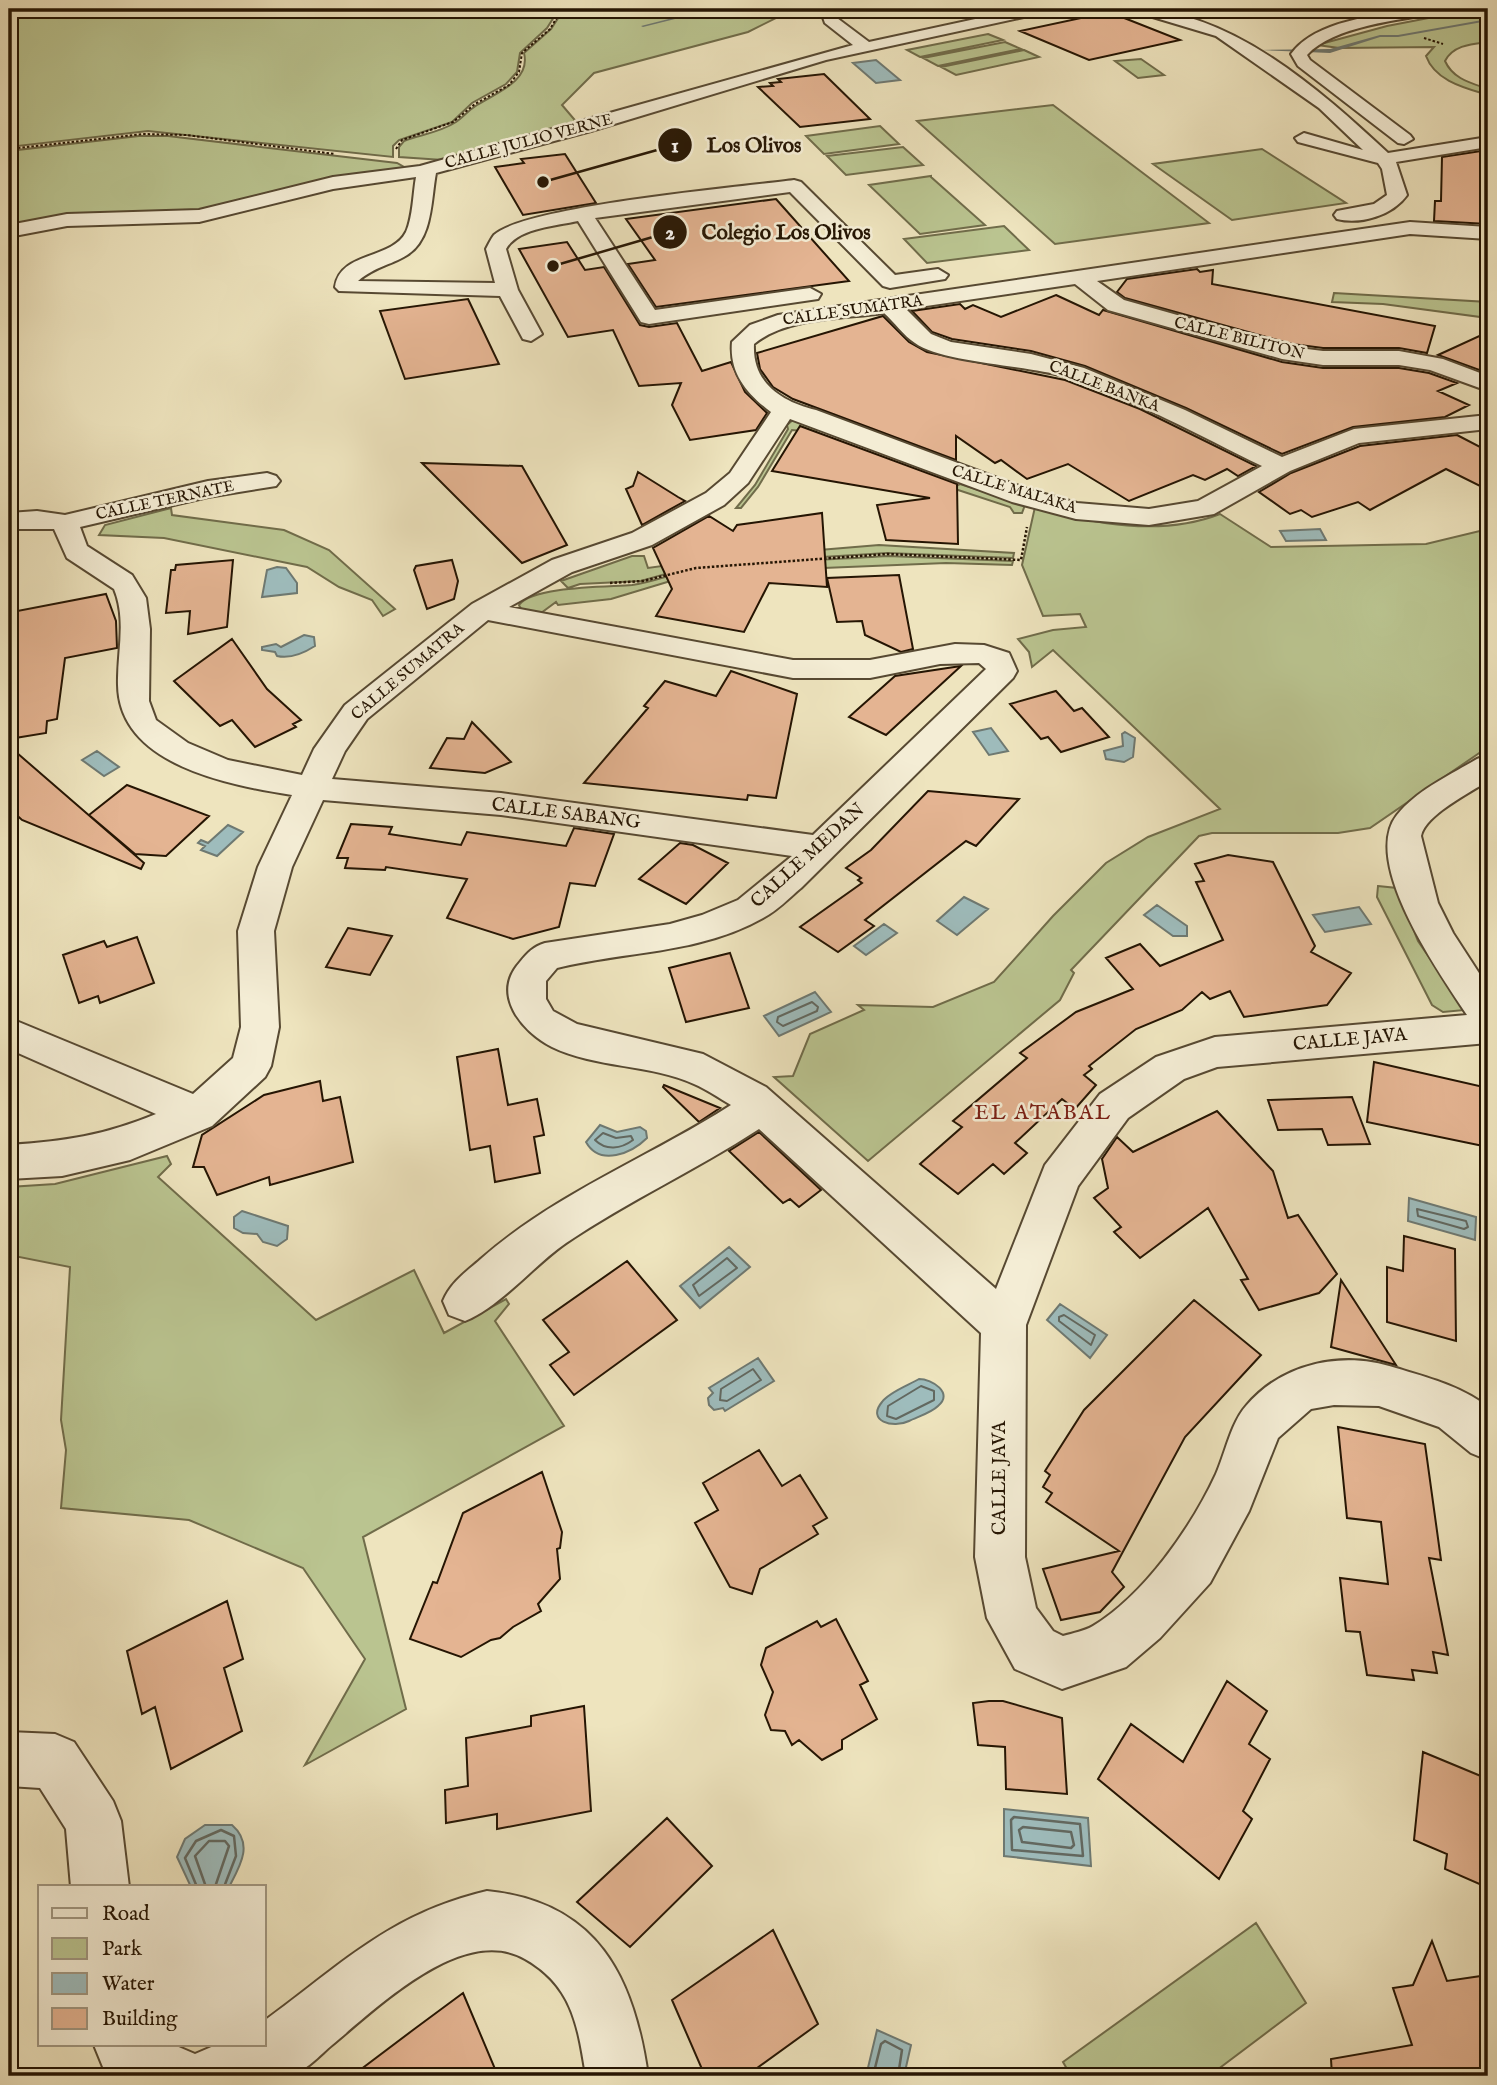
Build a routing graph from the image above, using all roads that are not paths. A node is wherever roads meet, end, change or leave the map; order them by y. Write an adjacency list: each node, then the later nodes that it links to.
1 (827, 9): 8 (street)
2 (1042, 9): 9 (street, CALLE JULIO VERNE)
3 (1141, 9): 13 (street)
4 (1437, 9): 7 (street)
5 (1340, 17): 7 (street)
6 (864, 23): 8 (street)
7 (1364, 25): 11 (street)
8 (841, 28): 9 (street)
9 (866, 47): 14 (street, CALLE JULIO VERNE)
10 (1303, 139): 13 (street)
11 (1404, 139)
12 (1488, 142): 13 (street)
13 (1381, 157): 16 (street)
14 (435, 168): 17 (street, CALLE JULIO VERNE); 22 (street)
15 (583, 214): 22 (street); 23 (street); 24 (street, CALLE BANKA)
16 (1318, 219)
17 (9, 231)
18 (1488, 233): 20 (street, CALLE SUMATRA)
19 (959, 272): 24 (street)
20 (1080, 278): 24 (street, CALLE SUMATRA); 26 (street, CALLE BILITON)
21 (863, 286): 24 (street)
22 (507, 290): 25 (street)
23 (836, 290)
24 (890, 294): 27 (street, CALLE SUMATRA); 29 (street, CALLE BANKA)
25 (531, 334)
26 (1488, 384)
27 (784, 410): 29 (street, CALLE MALAKA); 33 (street, CALLE SUMATRA)
28 (1488, 422): 29 (street, CALLE MALAKA)
29 (1281, 466)
30 (267, 481): 32 (street, CALLE TERNATE)
31 (9, 521): 32 (street, CALLE TERNATE)
32 (65, 523): 35 (street)
33 (482, 610): 35 (street, CALLE SUMATRA); 36 (street, CALLE MEDAN)
34 (1488, 766): 37 (street)
35 (310, 788): 36 (street, CALLE SABANG); 41 (street, CALLE SUMATRA)
36 (821, 848): 40 (street, CALLE MEDAN)
37 (1488, 1017)
38 (1488, 1028): 44 (street, CALLE JAVA)
39 (9, 1033): 41 (street)
40 (761, 1107): 43 (street); 44 (street, CALLE MEDAN)
41 (198, 1114): 42 (street, CALLE SUMATRA)
42 (9, 1162)
43 (466, 1301)
44 (1004, 1325): 45 (street, CALLE JAVA)
45 (1488, 1437)
46 (9, 1759): 47 (street)
47 (100, 1885)
48 (126, 2046): 49 (street)
49 (174, 2076)
50 (216, 2076): 51 (street)
51 (617, 2076)

